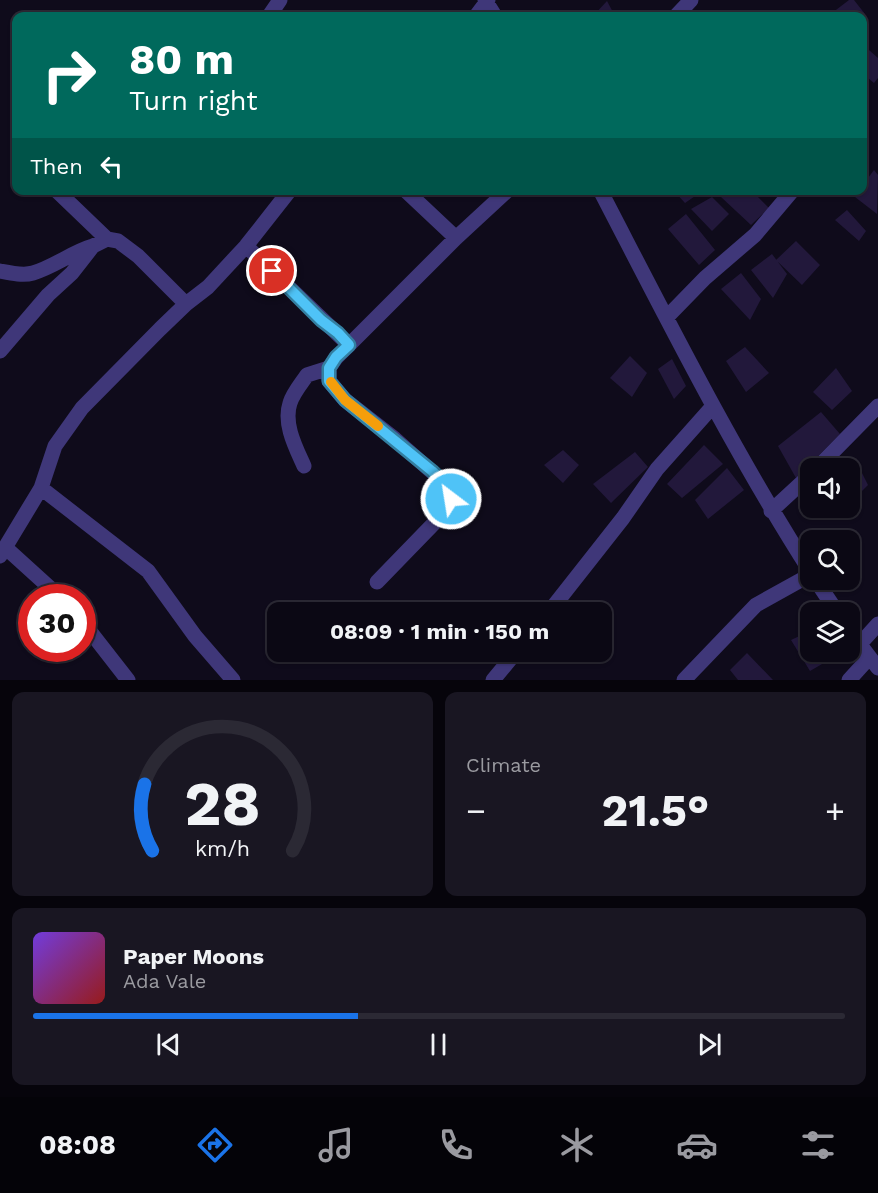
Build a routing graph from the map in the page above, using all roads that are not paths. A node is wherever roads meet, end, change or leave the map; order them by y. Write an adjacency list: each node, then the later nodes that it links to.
1 (691, 0): 2 (street)
2 (680, 12)
3 (60, 195): 10 (street)
4 (286, 195): 11 (street)
5 (410, 195): 9 (street)
6 (503, 195): 9 (street)
7 (603, 195): 14 (street)
8 (789, 195): 14 (street)
9 (456, 238): 15 (street)
10 (100, 242): 12 (street); 13 (street); 16 (street)
11 (246, 246): 13 (street); 15 (street)
12 (0, 271)
13 (186, 304): 23 (street)
14 (667, 317): 18 (street)
15 (349, 345): 17 (street)
16 (0, 351)
17 (329, 368): 21 (street); 28 (street)
18 (713, 406): 24 (street); 30 (street)
19 (878, 406): 20 (street)
20 (827, 458)
21 (304, 466)
22 (800, 484): 24 (street)
23 (40, 488): 25 (street); 38 (street)
24 (771, 511): 26 (street)
25 (3, 552): 29 (street)
26 (800, 557)
27 (800, 579): 40 (street)
28 (377, 582)
29 (44, 584)
30 (557, 602)
31 (878, 624): 33 (street)
32 (96, 639): 37 (street)
33 (860, 644)
34 (860, 646): 36 (street)
35 (508, 662): 39 (street)
36 (874, 663): 41 (street)
37 (128, 680)
38 (233, 680)
39 (493, 680)
40 (684, 680)
41 (849, 680)

